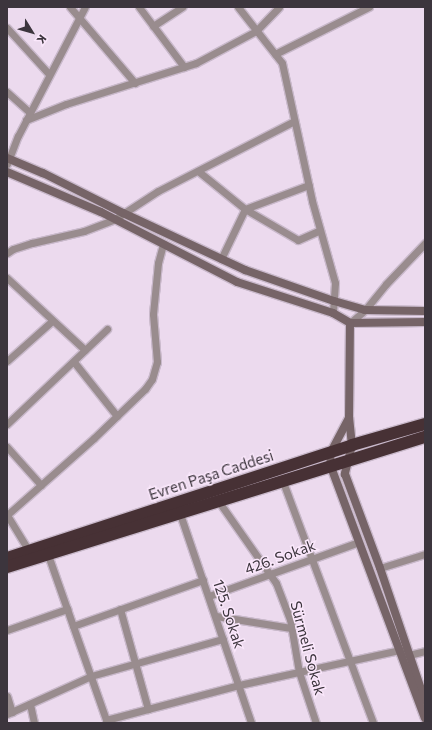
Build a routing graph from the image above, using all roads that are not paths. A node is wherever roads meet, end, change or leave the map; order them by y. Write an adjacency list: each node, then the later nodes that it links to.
1 (70, 7): 8 (street)
2 (85, 7): 8 (street)
3 (139, 7): 9 (street)
4 (182, 7): 9 (street)
5 (238, 7): 11 (street)
6 (279, 7): 11 (street)
7 (369, 7): 12 (street)
8 (79, 18): 14 (street); 15 (street)
9 (153, 26): 13 (street)
10 (7, 28): 14 (street)
11 (256, 31): 12 (street); 13 (street)
12 (275, 54): 19 (street)
13 (184, 67): 15 (street)
14 (49, 74): 17 (street)
15 (134, 82): 18 (street)
16 (7, 92): 17 (street)
17 (30, 113): 18 (street)
18 (26, 120): 20 (street)
19 (294, 121): 21 (street); 23 (street)
20 (8, 160): 25 (street)
21 (198, 171): 24 (street); 25 (street)
22 (7, 172): 26 (street)
23 (309, 185): 24 (street); 27 (street)
24 (245, 209): 27 (street); 31 (street)
25 (123, 213): 26 (street); 31 (street)
26 (115, 219): 29 (street); 30 (street)
27 (320, 230): 33 (street)
28 (425, 243): 34 (street)
29 (163, 244): 36 (street); 44 (street)
30 (7, 253)
31 (221, 259): 33 (street)
32 (7, 278): 37 (street)
33 (334, 301): 34 (street); 36 (street)
34 (365, 310): 35 (street); 39 (street)
35 (424, 310)
36 (334, 313): 39 (street)
37 (52, 321): 41 (street); 42 (street)
38 (425, 322): 39 (street)
39 (350, 323): 45 (street)
40 (107, 329): 41 (street)
41 (85, 350): 43 (street)
42 (7, 361)
43 (74, 362): 44 (street); 46 (street)
44 (117, 416): 55 (street)
45 (350, 417): 49 (street); 51 (street)
46 (7, 424)
47 (425, 424): 49 (highway, Evren Paşa Caddesi)
48 (425, 437): 52 (highway, Evren Paşa Caddesi)
49 (352, 445): 51 (highway, Evren Paşa Caddesi); 52 (street)
50 (7, 447): 55 (street)
51 (330, 453): 53 (street); 59 (highway, Evren Paşa Caddesi)
52 (347, 462): 53 (highway, Evren Paşa Caddesi); 65 (street)
53 (331, 467): 54 (highway, Evren Paşa Caddesi); 58 (street)
54 (283, 482): 56 (highway, Evren Paşa Caddesi); 63 (street)
55 (41, 485): 59 (street)
56 (219, 502): 57 (highway, Evren Paşa Caddesi); 66 (street, Sürmeli Sokak)
57 (180, 514): 61 (highway, Evren Paşa Caddesi); 67 (street, 125. Sokak)
58 (359, 542): 63 (street, 426. Sokak); 76 (street)
59 (29, 551): 62 (highway, Evren Paşa Caddesi)
60 (425, 554): 65 (street)
61 (48, 555): 64 (highway, Evren Paşa Caddesi); 69 (street)
62 (7, 558)
63 (312, 560): 66 (street, 426. Sokak); 79 (street)
64 (7, 567)
65 (380, 568): 78 (street)
66 (270, 575): 68 (street, 426. Sokak); 73 (street, Sürmeli Sokak)
67 (203, 580): 68 (street, 125. Sokak); 70 (street)
68 (209, 596): 71 (street, 125. Sokak)
69 (67, 609): 72 (street); 74 (street)
70 (120, 609): 72 (street); 80 (street)
71 (216, 616): 73 (street); 75 (street, 125. Sokak)
72 (73, 626): 82 (street)
73 (292, 628): 81 (street, Sürmeli Sokak)
74 (7, 630)
75 (223, 639): 80 (street); 83 (street, 125. Sokak)
76 (400, 650): 78 (street); 79 (street); 89 (street)
77 (425, 651): 78 (street)
78 (409, 655): 85 (street)
79 (352, 661): 81 (street); 94 (street)
80 (134, 664): 82 (street); 87 (street)
81 (299, 672): 83 (street); 93 (street, Sürmeli Sokak)
82 (91, 676): 86 (street); 90 (street)
83 (239, 685): 87 (street); 92 (street, 125. Sokak)
84 (7, 696): 88 (street)
85 (425, 701)
86 (30, 704): 88 (street); 91 (street)
87 (148, 709): 90 (street)
88 (10, 713)
89 (425, 718)
90 (107, 721)
91 (34, 723)
92 (251, 723)
93 (316, 723)
94 (373, 723)

